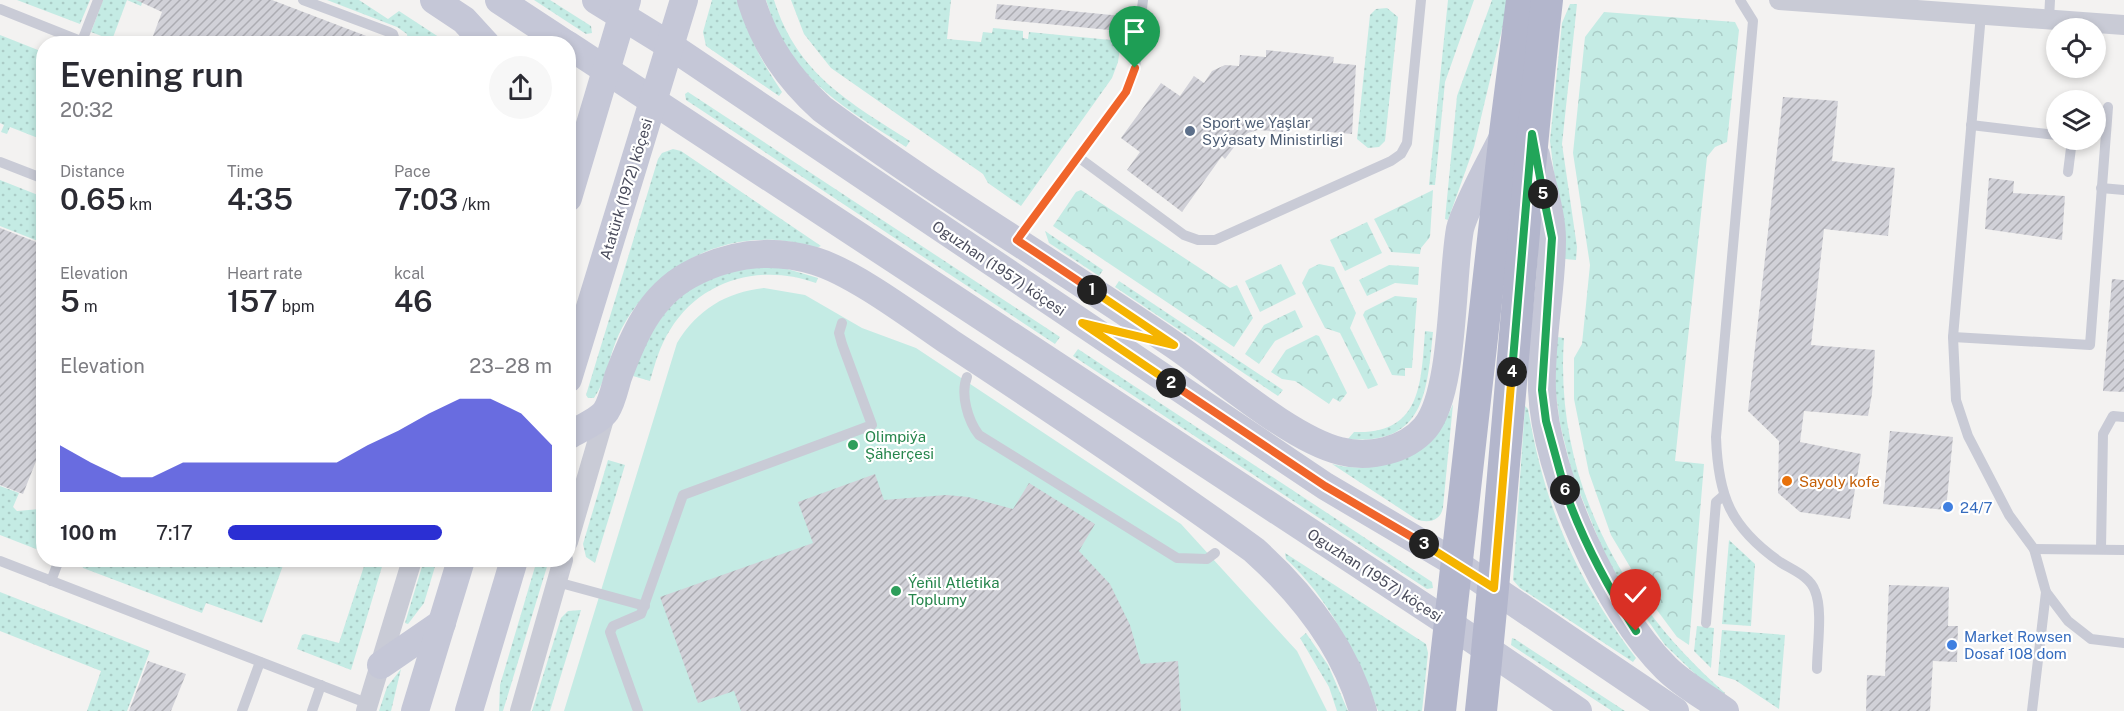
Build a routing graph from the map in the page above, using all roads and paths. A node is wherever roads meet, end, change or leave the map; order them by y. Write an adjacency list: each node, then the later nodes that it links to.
1 (98, 0): 20 (lane)
2 (303, 0): 21 (lane)
3 (434, 0): 22 (main road)
4 (499, 0): 23 (main road, Oguzhan (1957) köçesi)
5 (596, 0): 15 (main road, Oguzhan (1957) köçesi)
6 (684, 0): 24 (main road, Atatürk (1972) köçesi)
7 (751, 0): 38 (main road)
8 (1143, 0): 33 (lane)
9 (1421, 0): 33 (lane)
10 (1522, 0): 30 (main road)
11 (1547, 0): 30 (main road)
12 (1740, 0): 56 (lane)
13 (1779, 0): 17 (street)
14 (0, 9): 19 (lane)
15 (625, 9): 24 (main road, Oguzhan (1957) köçesi); 26 (main road)
16 (2050, 10): 17 (street); 18 (street)
17 (1981, 14): 29 (lane)
18 (2124, 24)
19 (70, 36)
20 (87, 36)
21 (394, 36)
22 (478, 36)
23 (555, 36)
24 (669, 45): 27 (main road, Atatürk (1972) köçesi); 42 (main road, Oguzhan (1957) köçesi)
25 (576, 50): 26 (main road, Oguzhan (1957) köçesi)
26 (607, 70): 27 (main road, Oguzhan (1957) köçesi); 35 (main road)
27 (654, 101): 47 (main road, Oguzhan (1957) köçesi); 49 (main road, Atatürk (1972) köçesi)
28 (2108, 107): 39 (lane)
29 (1971, 125): 31 (lane); 46 (lane)
30 (1518, 134): 48 (main road); 63 (main road); 71 (main road); 95 (main road)
31 (2046, 134)
32 (2071, 150): 36 (lane)
33 (1078, 157): 41 (lane)
34 (0, 162): 37 (lane)
35 (576, 172)
36 (2068, 172)
37 (36, 175)
38 (923, 179): 41 (main road); 42 (main road)
39 (2101, 188): 40 (lane); 46 (lane)
40 (2124, 190)
41 (1017, 240): 48 (main road)
42 (963, 243): 45 (main road, Oguzhan (1957) köçesi)
43 (910, 316): 47 (main road); 52 (main road); 55 (main road)
44 (842, 323): 73 (lane)
45 (1082, 323): 48 (main road); 63 (main road, Oguzhan (1957) köçesi)
46 (1953, 337): 58 (lane)
47 (1014, 338): 51 (main road, Oguzhan (1957) köçesi)
48 (1174, 345)
49 (576, 353)
50 (967, 377): 61 (lane)
51 (1112, 402): 55 (main road); 76 (main road, Oguzhan (1957) köçesi)
52 (606, 412): 54 (main road); 57 (street)
53 (2124, 417): 59 (lane)
54 (576, 431)
55 (1143, 473): 90 (main road)
56 (1723, 496): 75 (lane); 81 (lane)
57 (576, 515)
58 (2034, 549): 59 (lane); 72 (lane)
59 (2101, 549): 60 (lane)
60 (2124, 550)
61 (1215, 552)
62 (0, 561): 69 (lane)
63 (1457, 564): 71 (main road, Oguzhan (1957) köçesi); 76 (main road)
64 (56, 567): 69 (lane)
65 (410, 567): 80 (street)
66 (459, 567): 74 (main road)
67 (512, 567): 83 (main road)
68 (562, 567): 70 (street)
69 (51, 581): 79 (lane)
70 (557, 582): 73 (lane); 88 (street)
71 (1494, 588): 78 (main road); 94 (main road, Oguzhan (1957) köçesi)
72 (2046, 592): 77 (lane); 96 (lane)
73 (645, 606): 89 (lane)
74 (442, 623): 80 (main road); 87 (main road)
75 (1706, 623)
76 (1450, 624): 78 (main road, Oguzhan (1957) köçesi); 91 (main road)
77 (2124, 643)
78 (1487, 648): 92 (main road); 93 (main road, Oguzhan (1957) köçesi)
79 (260, 662): 82 (lane); 85 (lane)
80 (381, 665): 84 (street)
81 (1816, 669)
82 (321, 685): 84 (lane); 86 (lane)
83 (477, 702)
84 (367, 707)
85 (242, 711)
86 (312, 711)
87 (414, 711)
88 (520, 711)
89 (638, 711)
90 (1363, 711)
91 (1440, 711)
92 (1480, 711)
93 (1578, 711)
94 (1675, 711)
95 (1725, 711)
96 (2032, 711)

